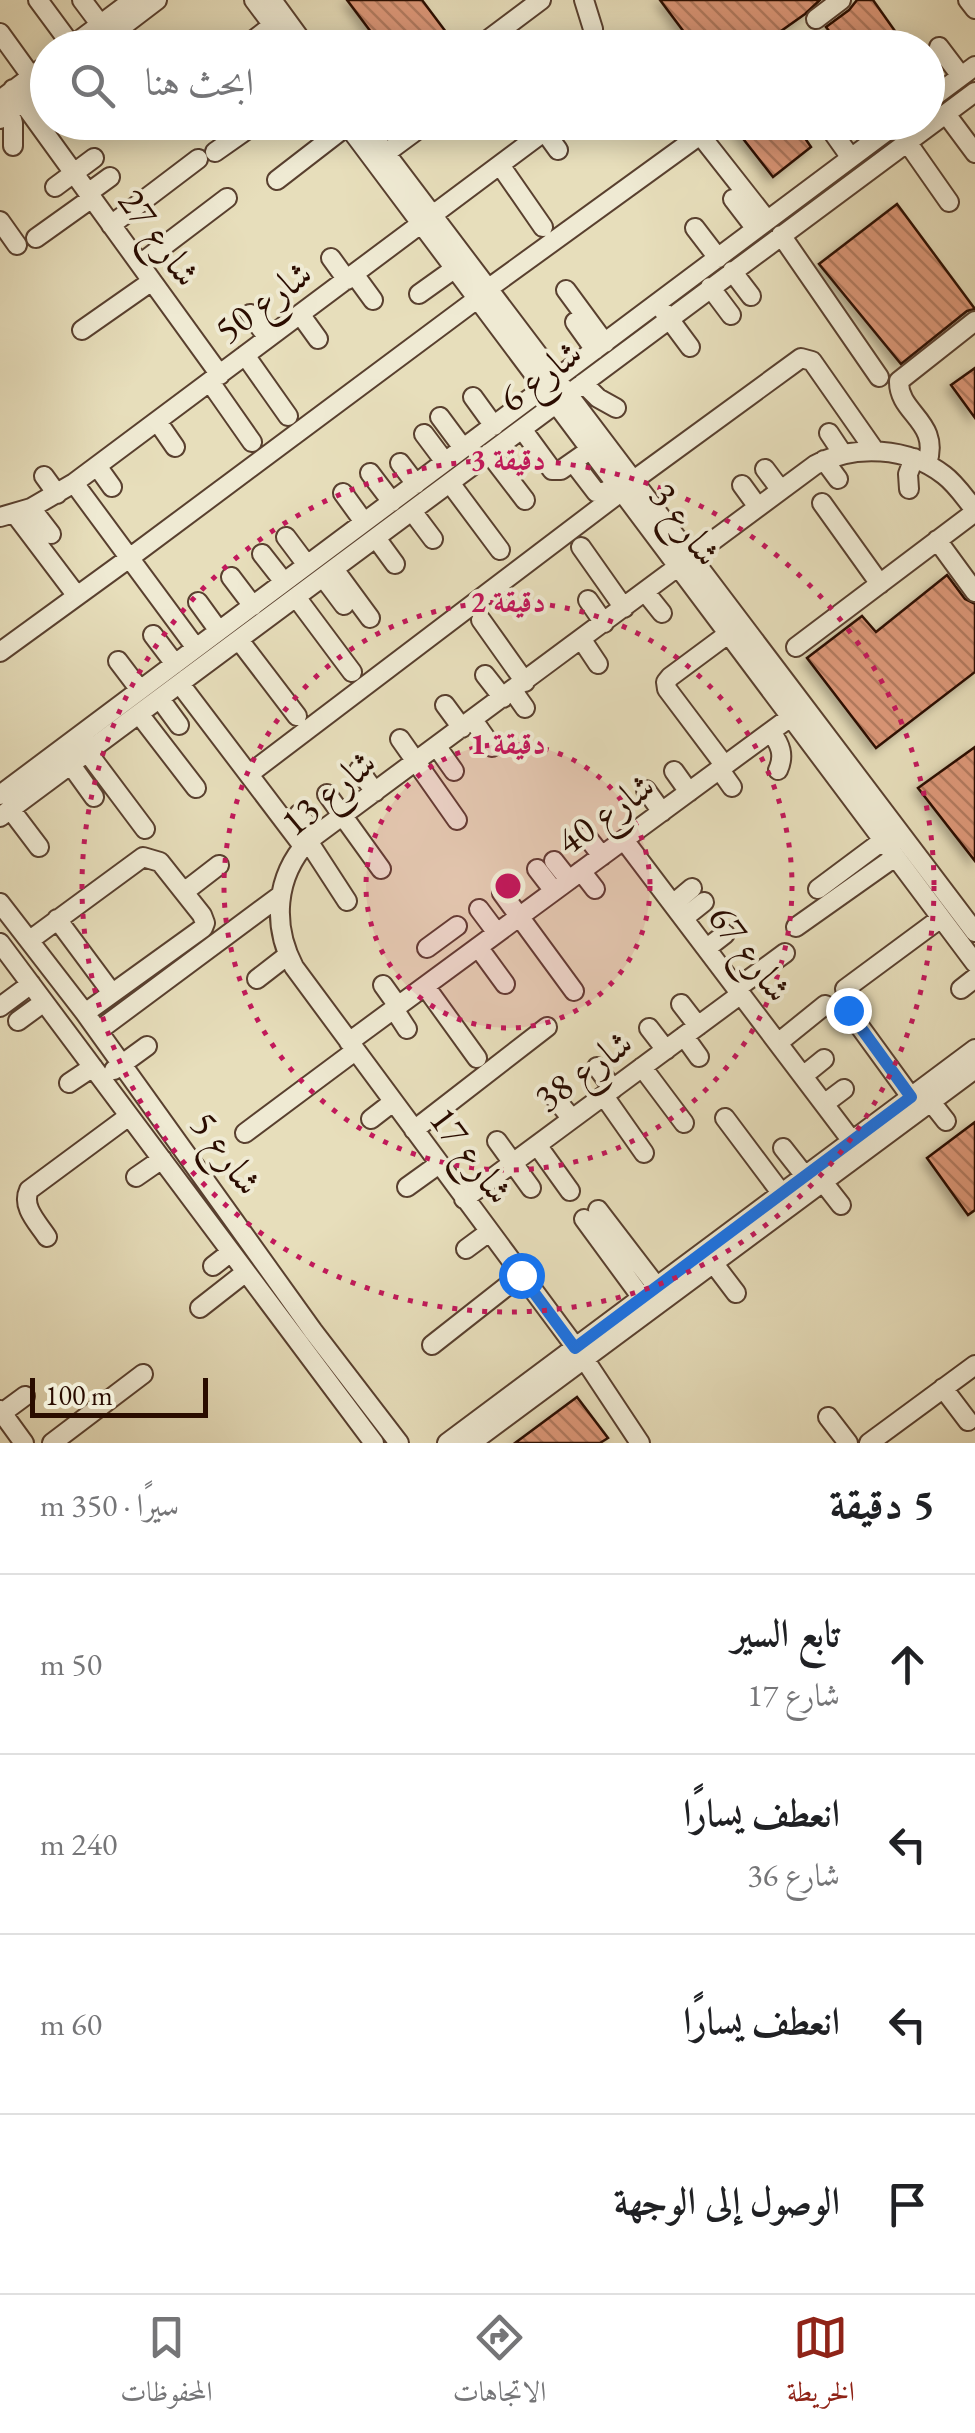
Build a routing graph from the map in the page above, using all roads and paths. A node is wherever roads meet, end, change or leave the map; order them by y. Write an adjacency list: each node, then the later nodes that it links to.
1 (38, 0): 15 (street)
2 (82, 0): 14 (street)
3 (133, 0): 14 (street)
4 (158, 0): 14 (street)
5 (254, 0): 13 (street)
6 (272, 0): 21 (street)
7 (541, 0): 22 (street)
8 (584, 0): 23 (street)
9 (842, 0): 12 (street)
10 (968, 0): 11 (street)
11 (975, 9)
12 (816, 19)
13 (273, 26): 19 (street); 20 (street)
14 (109, 27): 16 (street); 17 (street); 18 (street)
15 (58, 30)
16 (103, 30)
17 (107, 30)
18 (112, 30)
19 (268, 30)
20 (276, 30)
21 (294, 30)
22 (501, 30)
23 (593, 30)
24 (0, 34): 30 (street)
25 (0, 52): 30 (street)
26 (945, 52): 27 (street)
27 (968, 71): 28 (street)
28 (945, 88)
29 (975, 92): 31 (street, شارع 6)
30 (18, 95): 46 (street)
31 (946, 114): 48 (street)
32 (50, 140): 53 (street, شارع 27)
33 (230, 140): 64 (street)
34 (335, 140): 55 (street)
35 (370, 140): 61 (street, شارع 3)
36 (373, 140): 49 (street, شارع 3)
37 (404, 140): 49 (street)
38 (534, 140): 52 (street, شارع 50)
39 (555, 140): 47 (street)
40 (681, 140): 78 (street)
41 (703, 140): 63 (street)
42 (839, 140): 51 (street)
43 (866, 140): 51 (street, شارع 6)
44 (910, 140): 45 (street, شارع 6)
45 (907, 142): 60 (street); 67 (street, شارع 6)
46 (13, 146)
47 (558, 150)
48 (975, 152)
49 (386, 153): 61 (street, شارع 3)
50 (94, 158): 53 (street)
51 (852, 158): 63 (street, شارع 6)
52 (500, 165): 61 (street, شارع 50); 65 (street)
53 (74, 173): 56 (street); 57 (street, شارع 27)
54 (110, 177): 57 (street)
55 (276, 180)
56 (55, 186)
57 (90, 195): 64 (street, شارع 27); 68 (street)
58 (227, 198): 71 (street)
59 (733, 199): 63 (street)
60 (949, 202)
61 (427, 220): 73 (street, شارع 3); 74 (street, شارع 50); 78 (street, شارع 3)
62 (0, 221): 69 (street)
63 (762, 224): 72 (street, شارع 6)
64 (111, 225): 71 (street, شارع 27)
65 (544, 228)
66 (695, 228): 72 (street)
67 (781, 235): 72 (street, شارع 6); 94 (street)
68 (36, 238)
69 (18, 245)
70 (331, 258): 74 (street)
71 (140, 264): 75 (street, شارع 27)
72 (725, 264): 76 (street, شارع 6); 80 (street); 82 (street, شارع 6)
73 (454, 269): 78 (street, شارع 3); 79 (street)
74 (350, 277): 81 (street); 84 (street, شارع 50)
75 (152, 280): 88 (street); 95 (street, شارع 27)
76 (710, 287): 82 (street, شارع 6); 85 (street)
77 (566, 290): 91 (street)
78 (483, 293): 96 (street, شارع 3); 96 (street, شارع 3); 150 (street)
79 (419, 294)
80 (751, 296)
81 (373, 300)
82 (663, 311): 91 (street, شارع 6); 92 (street); 97 (street, شارع 6)
83 (250, 314): 89 (street)
84 (300, 314): 89 (street, شارع 50); 90 (street)
85 (731, 315)
86 (975, 321): 116 (street)
87 (575, 322): 91 (street)
88 (82, 330)
89 (268, 338): 93 (street, شارع 50)
90 (318, 340)
91 (600, 346): 96 (street, شارع 6)
92 (690, 346)
93 (245, 356): 95 (street, شارع 50); 100 (street)
94 (879, 377)
95 (211, 381): 102 (street, شارع 50); 108 (street, شارع 27)
96 (551, 383): 97 (street, شارع 3); 103 (street, شارع 6)
97 (570, 393): 99 (street); 104 (street, شارع 6); 111 (street, شارع 3); 127 (street, شارع 3)
98 (473, 397): 103 (street)
99 (616, 408)
100 (288, 416)
101 (440, 418): 110 (street)
102 (157, 421): 109 (street); 115 (street, شارع 50)
103 (494, 426): 110 (street, شارع 6)
104 (522, 429): 113 (street, شارع 6); 119 (street)
105 (424, 434): 118 (street)
106 (829, 434): 114 (street)
107 (97, 438): 115 (street)
108 (249, 444)
109 (176, 447)
110 (463, 448): 118 (street, شارع 6)
111 (591, 450): 119 (street); 127 (street, شارع 3)
112 (875, 451): 114 (street, شارع 13); 116 (street); 127 (street)
113 (489, 453): 125 (street, شارع 6); 134 (street)
114 (834, 457): 123 (street); 131 (street, شارع 13)
115 (104, 461): 124 (street, شارع 50); 129 (street)
116 (920, 461): 130 (street); 139 (street)
117 (400, 462): 126 (street)
118 (445, 462): 126 (street, شارع 6)
119 (573, 462): 127 (street)
120 (765, 469): 131 (street)
121 (370, 473): 135 (street)
122 (44, 476): 133 (street)
123 (838, 478)
124 (74, 483): 133 (street, شارع 50); 150 (street)
125 (450, 483): 138 (street, شارع 6); 148 (street)
126 (416, 484): 135 (street, شارع 6)
127 (624, 485): 151 (street, شارع 3); 206 (street)
128 (742, 485): 137 (street)
129 (112, 487)
130 (909, 489)
131 (780, 490): 137 (street, شارع 13)
132 (343, 493): 141 (street)
133 (57, 494): 140 (street, شارع 50)
134 (525, 500)
135 (392, 502): 141 (street, شارع 6)
136 (822, 503): 157 (street)
137 (758, 507): 151 (street, شارع 13)
138 (412, 511): 144 (street, شارع 6); 145 (street)
139 (975, 511): 146 (street)
140 (16, 513): 142 (street); 160 (street)
141 (364, 522): 153 (street, شارع 6)
142 (50, 534)
143 (286, 537): 153 (street)
144 (376, 538): 152 (street); 154 (street, شارع 6)
145 (433, 539)
146 (937, 540): 157 (street); 159 (street)
147 (581, 547): 166 (street)
148 (500, 550)
149 (262, 554): 156 (street)
150 (128, 559): 160 (street); 177 (street)
151 (685, 563): 158 (street, شارع 13); 172 (street, شارع 3); 190 (street, شارع 3)
152 (396, 564)
153 (308, 565): 156 (street, شارع 6)
154 (328, 573): 161 (street, شارع 6); 164 (street); 168 (street)
155 (231, 577): 165 (street)
156 (284, 582): 165 (street, شارع 6)
157 (880, 584): 176 (street)
158 (646, 592): 166 (street, شارع 13); 167 (street)
159 (975, 592)
160 (77, 596): 178 (street)
161 (296, 597): 174 (street, شارع 6); 182 (street)
162 (588, 600): 170 (street)
163 (198, 602): 171 (street)
164 (344, 605)
165 (253, 606): 171 (street, شارع 6)
166 (624, 608): 170 (street, شارع 13)
167 (662, 613)
168 (370, 618)
169 (481, 620): 186 (street)
170 (604, 623): 175 (street, شارع 13)
171 (219, 631): 177 (street, شارع 6)
172 (728, 634): 190 (street, شارع 3); 201 (street)
173 (153, 635): 180 (street)
174 (240, 640): 184 (street, شارع 6); 192 (street)
175 (582, 640): 181 (street); 186 (street, شارع 13)
176 (796, 647)
177 (196, 648): 180 (street, شارع 6)
178 (0, 652)
179 (118, 661): 185 (street)
180 (175, 664): 185 (street, شارع 6)
181 (598, 664)
182 (352, 672)
183 (486, 675): 186 (street)
184 (180, 684): 187 (street, شارع 6); 206 (street)
185 (140, 690): 214 (street, شارع 6)
186 (514, 690): 189 (street); 193 (street, شارع 13)
187 (160, 699): 191 (street, شارع 6); 194 (street)
188 (448, 703): 193 (street)
189 (525, 708)
190 (797, 713): 195 (street, شارع 40); 223 (street, شارع 3)
191 (140, 714): 198 (street, شارع 6); 208 (street)
192 (297, 716)
193 (468, 724): 197 (street); 199 (street, شارع 13)
194 (180, 726)
195 (771, 732): 201 (street, شارع 40); 203 (street)
196 (404, 736): 199 (street)
197 (492, 747)
198 (88, 753): 200 (street, شارع 6); 219 (street)
199 (426, 755): 204 (street); 210 (street, شارع 13); 218 (street)
200 (71, 765): 213 (street); 214 (street, شارع 6)
201 (722, 768): 207 (street); 211 (street, شارع 40)
202 (359, 770): 210 (street)
203 (778, 770)
204 (454, 771)
205 (674, 772): 211 (street)
206 (249, 774): 222 (street)
207 (732, 787)
208 (196, 788)
209 (646, 790): 215 (street)
210 (376, 792): 217 (street, شارع 13)
211 (689, 792): 215 (street, شارع 40)
212 (327, 794): 217 (street)
213 (94, 797)
214 (4, 808): 224 (street)
215 (662, 812): 221 (street, شارع 40)
216 (299, 814): 222 (street)
217 (343, 816): 222 (street, شارع 13); 228 (street)
218 (457, 820)
219 (146, 829)
220 (587, 837): 225 (street)
221 (624, 840): 225 (street, شارع 40); 239 (street, شارع 67)
222 (309, 841): 234 (street, شارع 13); 236 (street)
223 (892, 843): 231 (street); 241 (street, شارع 3); 243 (street); 244 (street, شارع 3)
224 (39, 847)
225 (602, 856): 229 (street, شارع 40)
226 (546, 865): 229 (street)
227 (220, 866): 232 (street)
228 (380, 868)
229 (568, 881): 230 (street); 240 (street, شارع 40)
230 (594, 890)
231 (818, 890)
232 (184, 892): 242 (street); 263 (street)
233 (502, 893): 240 (street)
234 (281, 894): 252 (street, شارع 17); 275 (street)
235 (698, 895): 239 (street)
236 (347, 901)
237 (0, 903): 247 (street, شارع 5)
238 (479, 909): 245 (street)
239 (678, 911): 249 (street, شارع 67)
240 (519, 917): 245 (street, شارع 40); 261 (street)
241 (941, 918): 253 (street, شارع 3); 260 (street)
242 (57, 920): 247 (street); 263 (street)
243 (796, 927)
244 (975, 932)
245 (497, 933): 250 (street, شارع 40)
246 (725, 934): 249 (street)
247 (30, 940): 270 (street, شارع 5)
248 (0, 943): 256 (street, شارع 5)
249 (706, 948): 262 (street, شارع 67)
250 (474, 950): 254 (street, شارع 40); 254 (street); 257 (street)
251 (785, 953): 262 (street, شارع 38)
252 (288, 955): 255 (street); 279 (street, شارع 17)
253 (975, 963)
254 (448, 969): 259 (street, شارع 40)
255 (257, 979)
256 (31, 984): 264 (street, شارع 5); 267 (street)
257 (506, 984)
258 (384, 985): 268 (street)
259 (425, 986): 268 (street, شارع 40); 283 (street)
260 (845, 988)
261 (574, 991)
262 (739, 991): 276 (street, شارع 38); 277 (street, شارع 67)
263 (112, 993): 270 (street)
264 (44, 1002): 271 (street); 289 (street, شارع 5)
265 (681, 1004): 276 (street)
266 (825, 1006): 277 (street)
267 (0, 1007)
268 (396, 1007): 273 (street); 279 (street, شارع 40)
269 (848, 1010): 294 (street)
270 (85, 1013): 275 (street, شارع 5)
271 (18, 1021)
272 (547, 1027): 305 (street)
273 (407, 1028)
274 (649, 1028): 280 (street)
275 (98, 1031): 285 (street, شارع 5)
276 (691, 1031): 280 (street, شارع 38); 282 (street)
277 (778, 1042): 290 (street, شارع 67)
278 (147, 1046): 285 (street)
279 (352, 1046): 296 (street, شارع 17); 306 (street, شارع 40)
280 (666, 1050): 287 (street, شارع 38)
281 (975, 1050): 294 (street)
282 (699, 1057)
283 (477, 1058)
284 (824, 1059): 290 (street)
285 (122, 1064): 289 (street); 349 (street, شارع 5)
286 (596, 1067): 293 (street)
287 (642, 1067): 293 (street, شارع 38); 304 (street)
288 (975, 1069): 297 (street)
289 (97, 1073): 291 (street); 299 (street, شارع 5)
290 (803, 1076): 298 (street, شارع 67)
291 (70, 1083)
292 (844, 1089): 298 (street)
293 (608, 1092): 302 (street, شارع 38); 311 (street)
294 (911, 1097): 309 (street)
295 (555, 1098): 302 (street)
296 (393, 1102): 301 (street); 305 (street, شارع 17)
297 (930, 1102): 303 (street); 309 (street)
298 (824, 1104): 309 (street, شارع 67)
299 (129, 1116): 312 (street, شارع 5); 326 (street)
300 (726, 1118): 321 (street)
301 (371, 1119)
302 (572, 1119): 308 (street, شارع 38)
303 (946, 1121)
304 (684, 1124)
305 (414, 1130): 314 (street, شارع 17)
306 (244, 1133)
307 (497, 1141): 313 (street)
308 (537, 1144): 313 (street, شارع 38); 320 (street)
309 (857, 1147): 315 (street); 317 (street)
310 (784, 1148): 315 (street)
311 (644, 1153)
312 (162, 1159): 316 (street); 328 (street, شارع 5)
313 (513, 1163): 319 (street); 322 (street, شارع 38)
314 (439, 1164): 318 (street); 322 (street, شارع 17)
315 (804, 1176): 321 (street)
316 (136, 1178)
317 (823, 1182): 323 (street); 329 (street)
318 (407, 1187)
319 (531, 1188)
320 (570, 1191)
321 (782, 1194): 333 (street)
322 (464, 1198): 325 (street, شارع 17)
323 (841, 1205)
324 (592, 1215): 333 (street)
325 (489, 1232): 327 (street); 332 (street, شارع 17)
326 (47, 1237)
327 (466, 1249)
328 (231, 1252): 330 (street); 331 (street, شارع 5)
329 (714, 1264): 334 (street); 337 (street)
330 (213, 1266)
331 (246, 1272): 335 (street); 348 (street, شارع 5)
332 (521, 1275): 336 (street); 337 (street, شارع 17)
333 (649, 1292): 337 (street)
334 (736, 1292)
335 (200, 1308)
336 (432, 1345)
337 (580, 1354): 345 (street, شارع 17); 350 (street); 351 (street)
338 (975, 1364): 340 (street)
339 (143, 1374): 347 (street)
340 (943, 1388): 344 (street); 353 (street)
341 (25, 1396): 342 (street)
342 (1, 1412): 346 (street)
343 (828, 1416): 352 (street)
344 (968, 1420)
345 (630, 1439)
346 (24, 1443)
347 (52, 1443)
348 (374, 1443)
349 (399, 1443)
350 (448, 1443)
351 (471, 1443)
352 (848, 1443)
353 (869, 1443)

